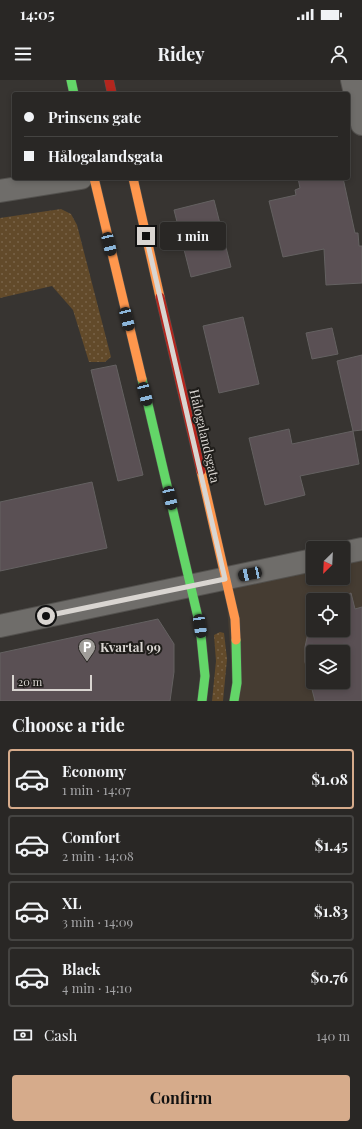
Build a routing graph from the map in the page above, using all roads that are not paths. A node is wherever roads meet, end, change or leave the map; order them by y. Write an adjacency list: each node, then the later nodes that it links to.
1 (71, 80): 4 (street)
2 (109, 80): 5 (street)
3 (352, 80): 6 (street)
4 (74, 92)
5 (112, 92)
6 (362, 123): 7 (street)
7 (350, 125)
8 (69, 180): 11 (street)
9 (94, 180): 16 (street)
10 (133, 180): 15 (street, Hålogalandsgata)
11 (0, 191)
12 (362, 549): 13 (street)
13 (350, 552)
14 (306, 562): 15 (street)
15 (225, 579): 16 (street); 19 (street, Hålogalandsgata)
16 (190, 586): 17 (street); 18 (street)
17 (0, 626)
18 (202, 701)
19 (234, 701)

